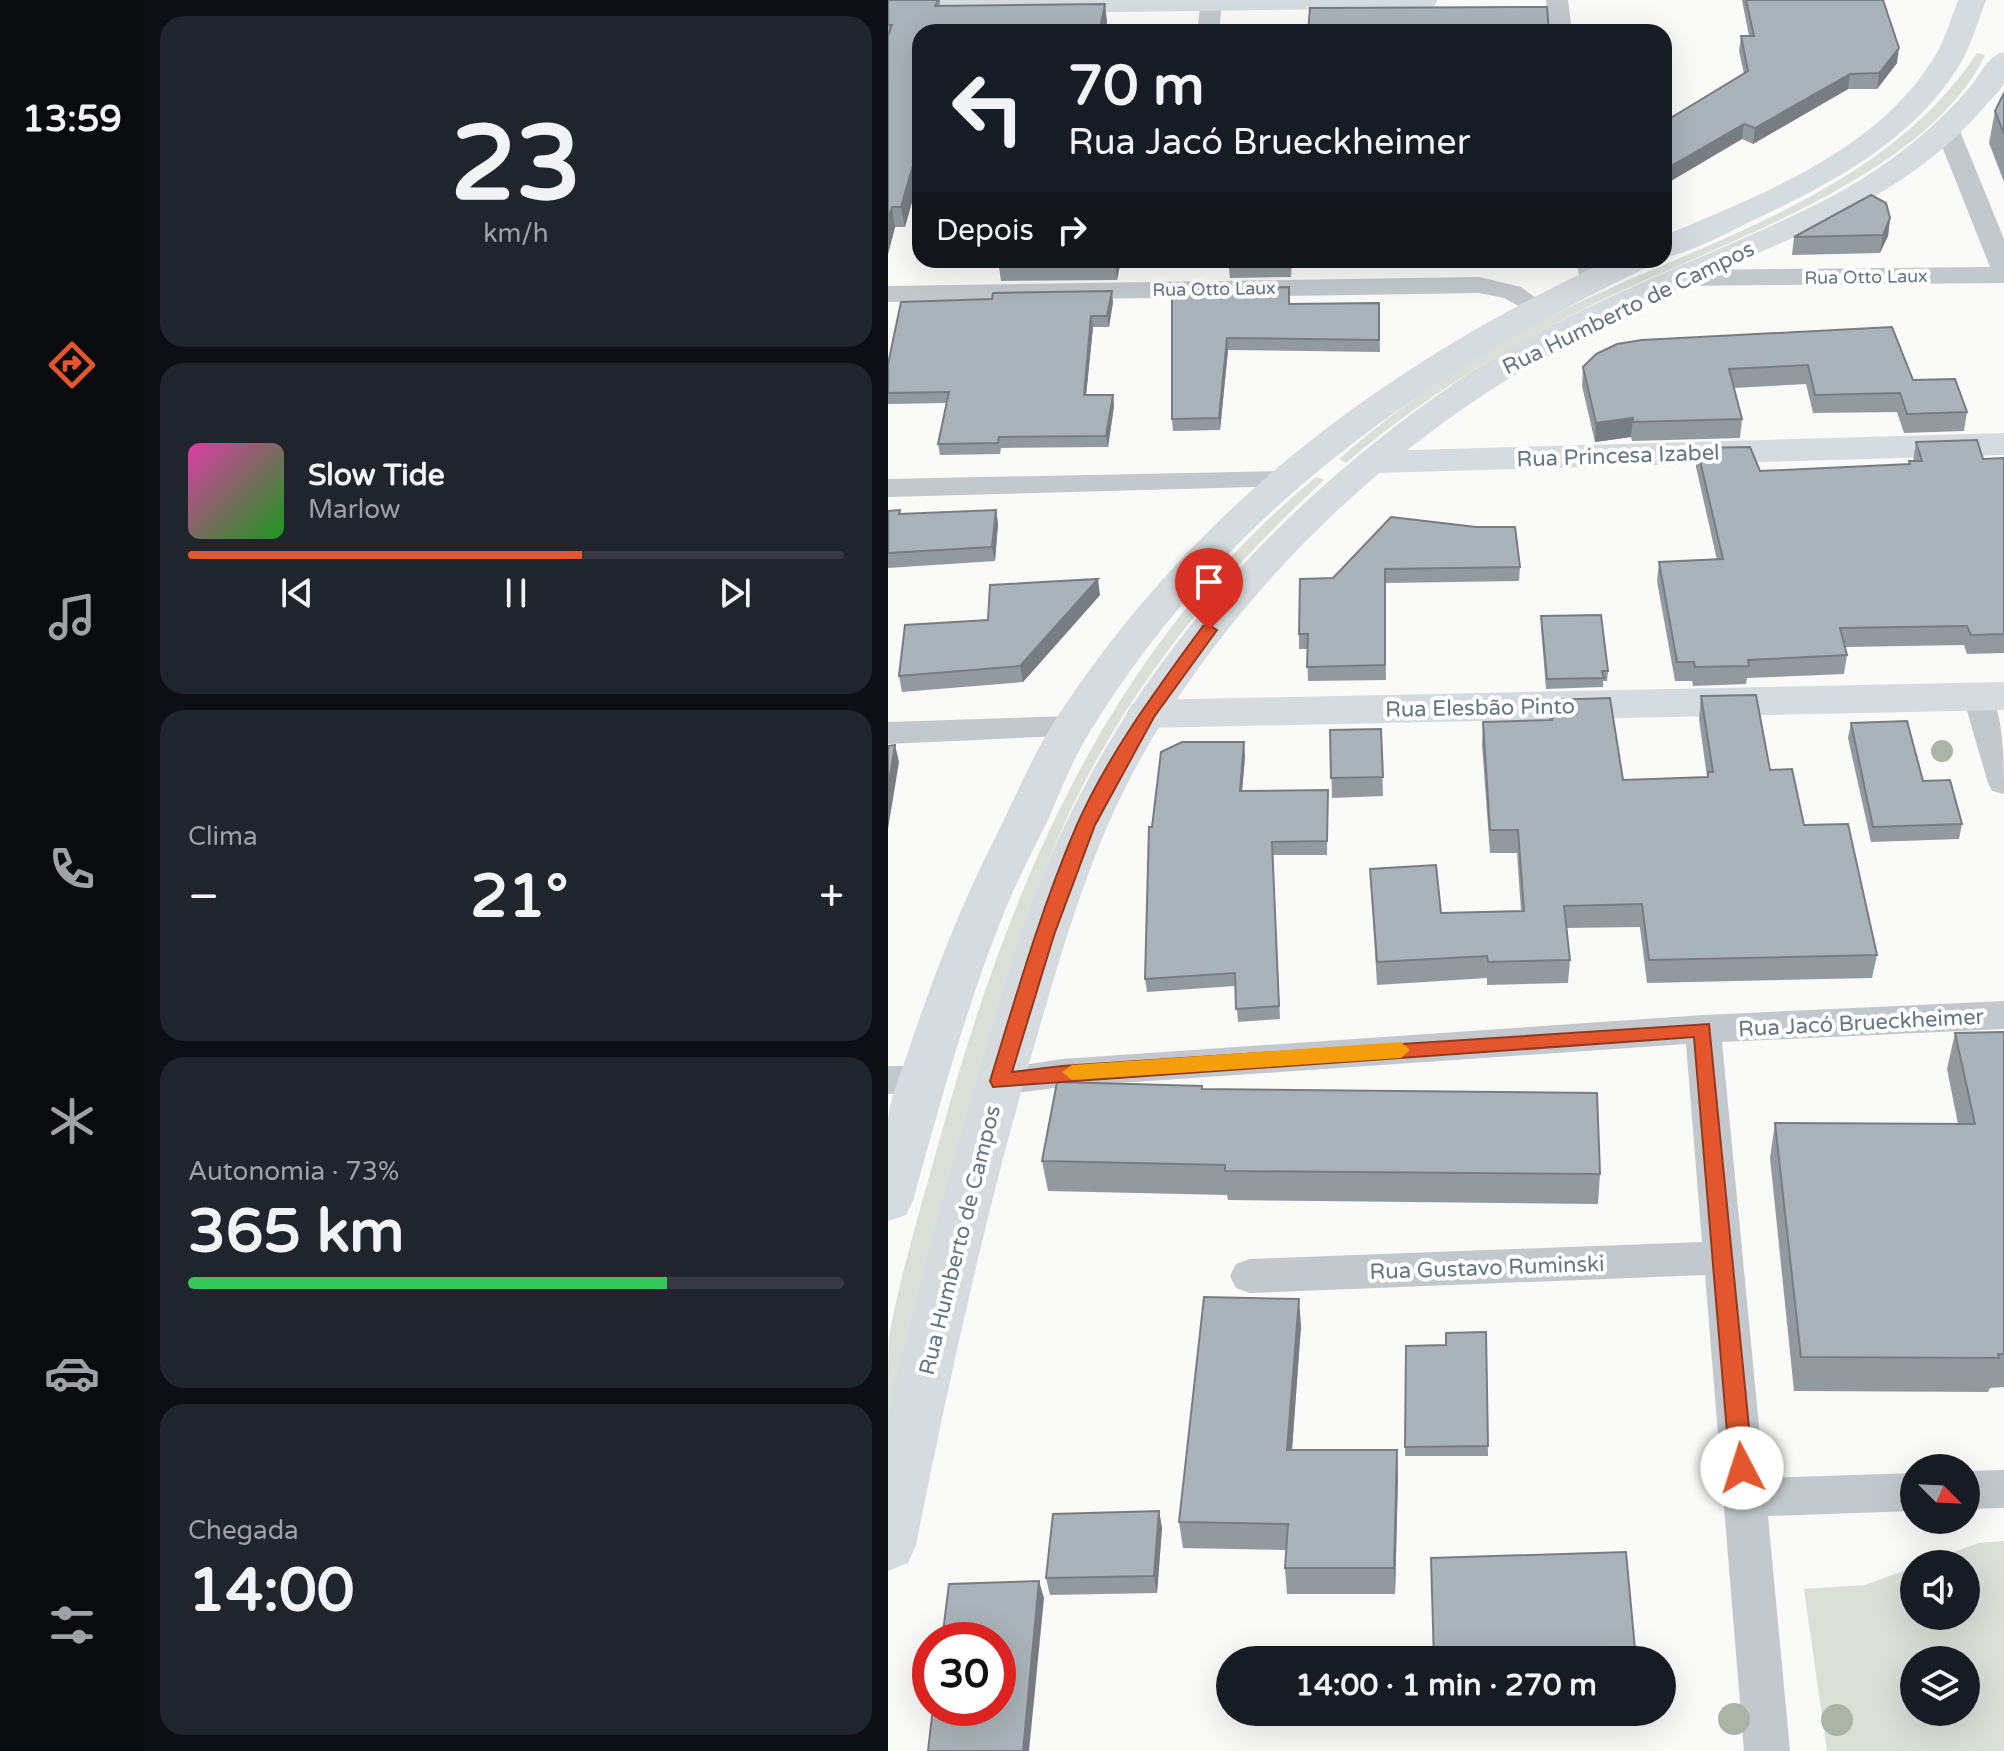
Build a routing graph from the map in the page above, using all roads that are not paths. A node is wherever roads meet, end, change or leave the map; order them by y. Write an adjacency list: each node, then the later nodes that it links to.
1 (1424, 0): 4 (main road)
2 (1557, 0): 8 (street)
3 (1972, 0): 11 (main road, Rua Humberto de Campos)
4 (1211, 2): 5 (main road); 7 (street)
5 (990, 3): 6 (main road)
6 (888, 6)
7 (1209, 24)
8 (1560, 24)
9 (2004, 61): 10 (main road, Rua Humberto de Campos)
10 (1948, 131): 11 (main road, Rua Humberto de Campos); 15 (street)
11 (1672, 263): 15 (street, Rua Otto Laux)
12 (1187, 268): 16 (street)
13 (1664, 268): 20 (main road, Rua Humberto de Campos)
14 (1590, 270): 18 (main road, Rua Humberto de Campos)
15 (2004, 273)
16 (1185, 289): 17 (street, Rua Otto Laux); 18 (street, Rua Otto Laux)
17 (888, 294)
18 (1535, 307): 21 (main road, Rua Humberto de Campos)
19 (2004, 444): 20 (main road, Rua Princesa Izabel)
20 (1376, 462): 24 (main road, Rua Humberto de Campos)
21 (1281, 480): 22 (street); 25 (main road, Rua Humberto de Campos)
22 (888, 488)
23 (1992, 696): 24 (main road, Rua Elesbão Pinto); 27 (street)
24 (1147, 714): 31 (main road, Rua Humberto de Campos)
25 (1072, 727): 26 (street); 30 (main road, Rua Humberto de Campos)
26 (888, 733)
27 (2004, 783)
28 (2004, 1015): 29 (street, Rua Jacó Brueckheimer)
29 (1703, 1029): 31 (street, Rua Jacó Brueckheimer); 33 (street)
30 (906, 1080): 32 (main road, Rua Humberto de Campos)
31 (1000, 1081): 39 (main road, Rua Humberto de Campos)
32 (888, 1201)
33 (1723, 1258): 34 (street, Rua Gustavo Ruminski); 38 (street)
34 (1250, 1276)
35 (2004, 1489): 36 (street)
36 (1980, 1490)
37 (1900, 1492): 38 (street)
38 (1744, 1498): 40 (street)
39 (888, 1545)
40 (1767, 1751)

